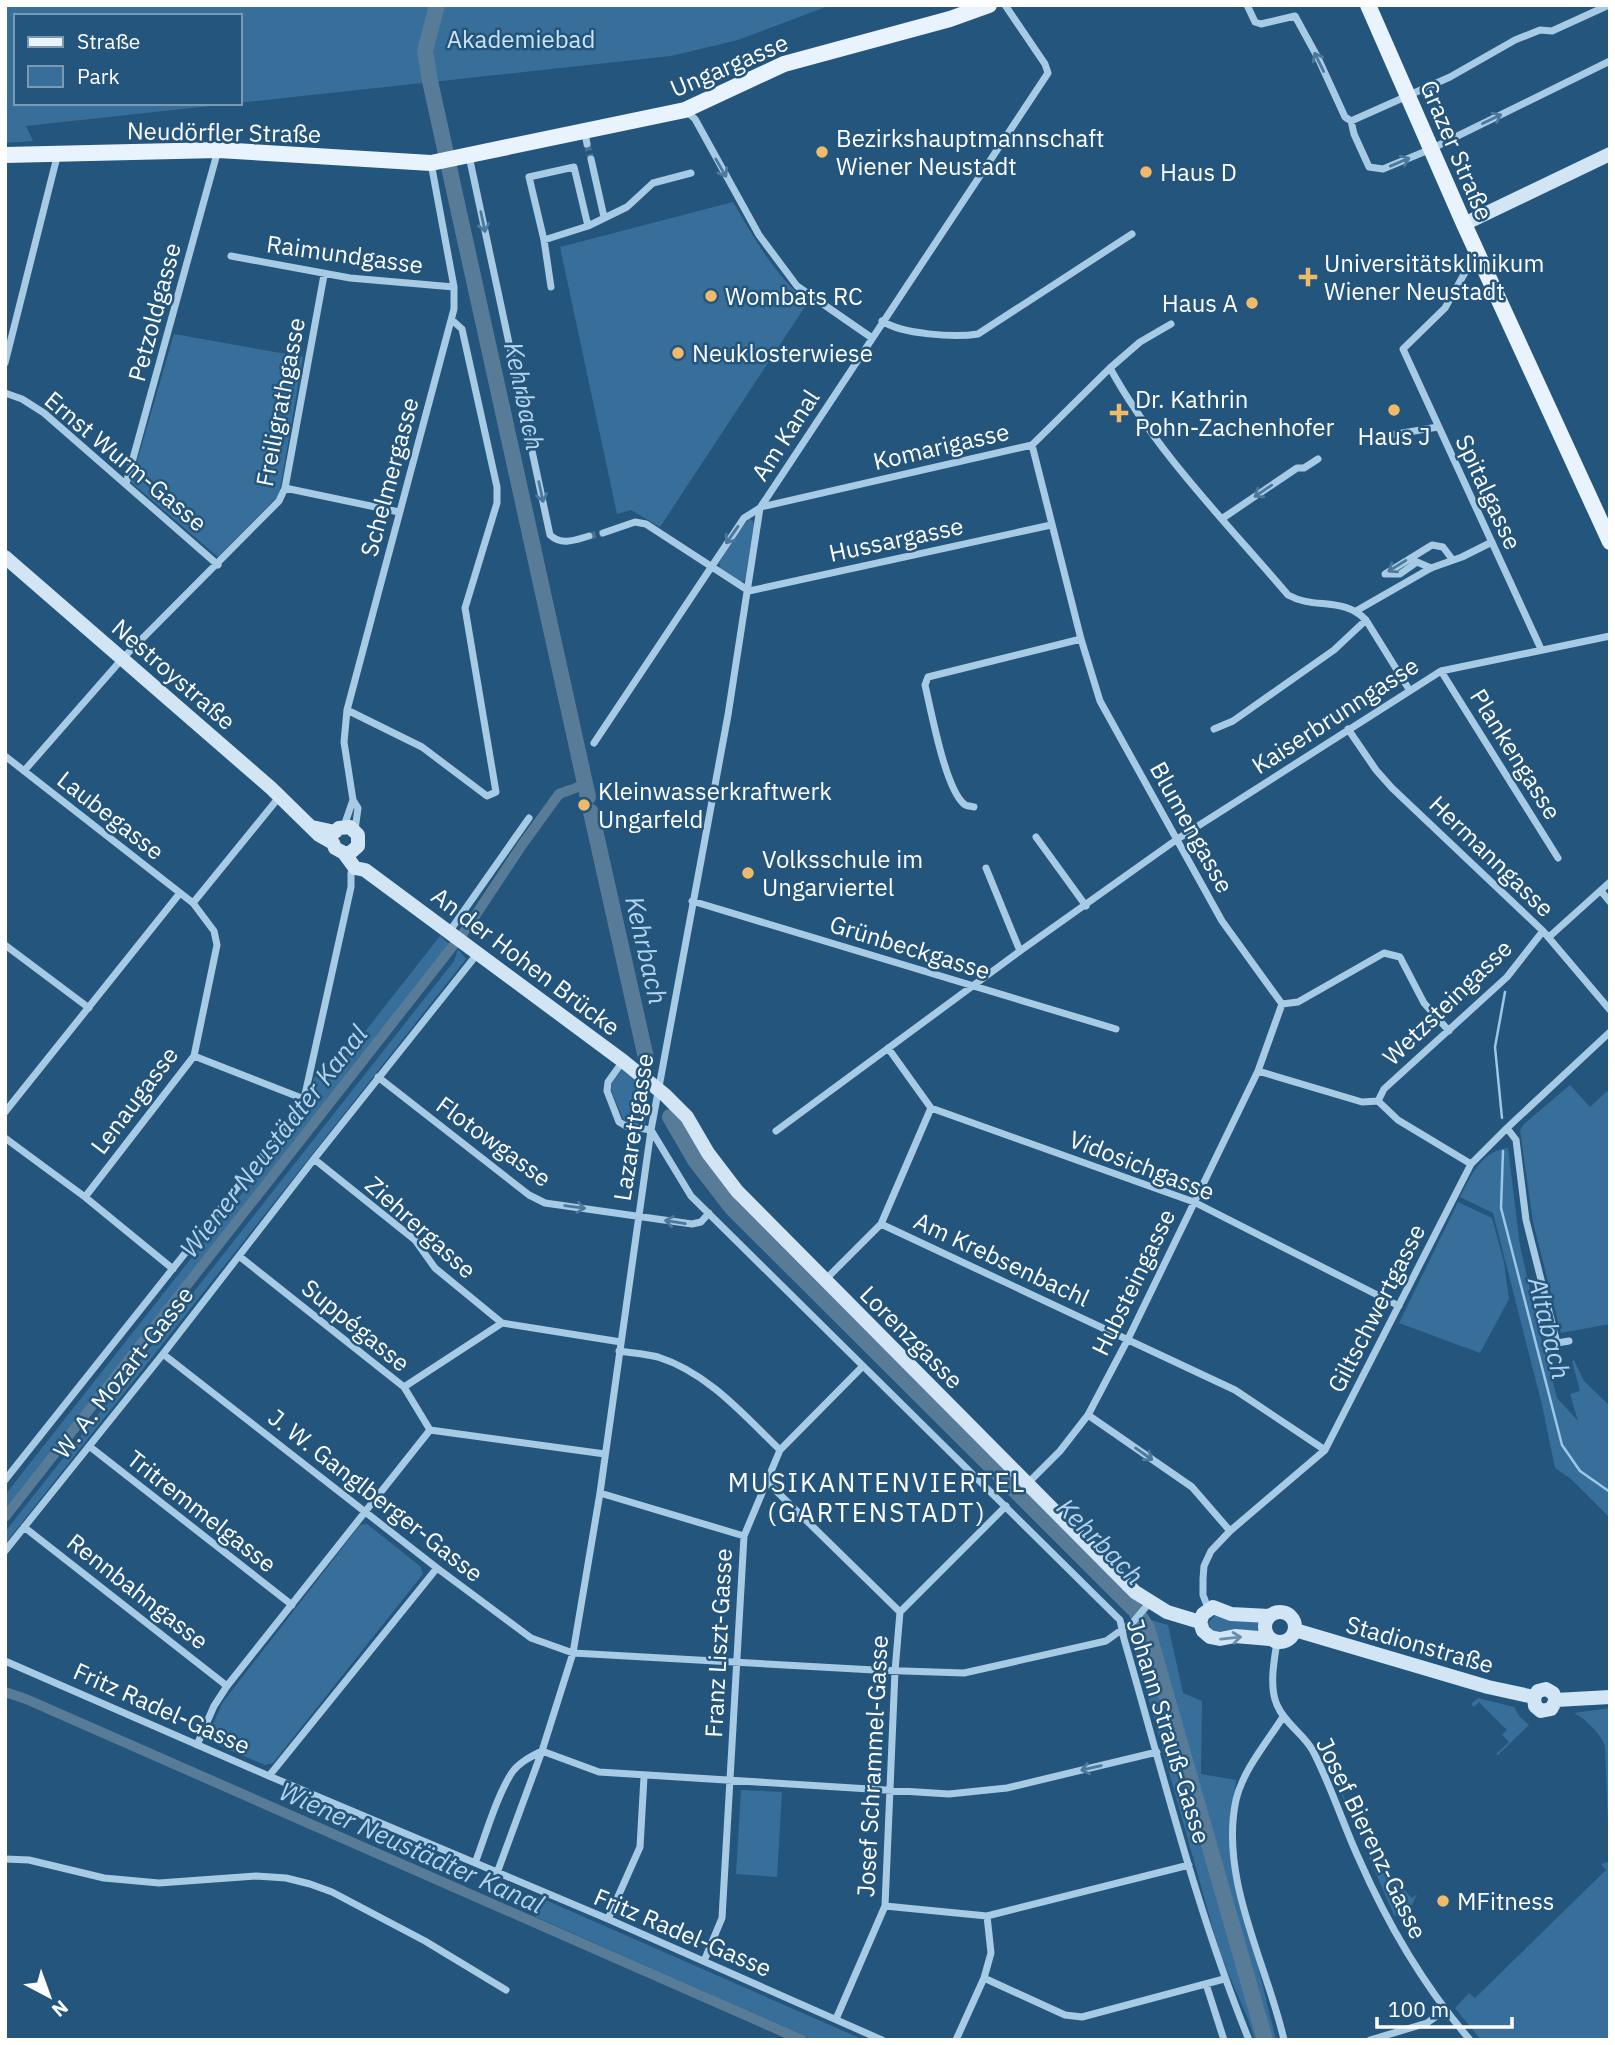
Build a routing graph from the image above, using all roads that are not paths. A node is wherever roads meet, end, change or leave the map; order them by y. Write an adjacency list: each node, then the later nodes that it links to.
1 (989, 5): 8 (main road, Ungargasse)
2 (1005, 5): 29 (street, Am Kanal)
3 (1247, 5): 9 (street, one-way to 3)
4 (1368, 5): 7 (main road, Grazer Straße)
5 (1607, 8): 7 (street)
6 (1610, 61): 10 (street, one-way to 6)
7 (1408, 96): 9 (street); 10 (main road, Grazer Straße)
8 (685, 110): 16 (main road, Ungargasse); 31 (street, one-way to 31)
9 (1351, 121): 10 (street, one-way to 10)
10 (1431, 149): 19 (main road, Grazer Straße)
11 (218, 150): 12 (main road, Neudörfler Straße); 16 (main road, Neudörfler Straße); 39 (street, Petzoldgasse)
12 (58, 153): 13 (main road, Neudörfler Straße); 32 (street)
13 (5, 155)
14 (1610, 155): 19 (street)
15 (591, 159): 18 (street)
16 (449, 160): 26 (street, Schelmergasse); 46 (street, one-way to 46)
17 (691, 173): 18 (street)
18 (604, 217): 20 (street)
19 (1464, 224): 23 (main road, Grazer Straße)
20 (588, 226): 22 (street); 22 (street)
21 (1132, 234): 29 (street)
22 (544, 240): 27 (street)
23 (1476, 252): 35 (street, Spitalgasse); 48 (main road, Grazer Straße)
24 (231, 256): 25 (street, Raimundgasse)
25 (324, 275): 26 (street, Raimundgasse); 40 (street, Freiligrathgasse)
26 (454, 287): 28 (street, Schelmergasse)
27 (551, 287)
28 (452, 320): 42 (street, Schelmergasse); 63 (street)
29 (882, 321): 31 (street, Am Kanal)
30 (1171, 324): 33 (street, Komarigasse)
31 (872, 338): 41 (street, Am Kanal)
32 (5, 363)
33 (1110, 368): 37 (street, Komarigasse); 43 (street)
34 (5, 393): 39 (street, Ernst Wurm-Gasse)
35 (1438, 427): 36 (street); 47 (street, Spitalgasse)
36 (1380, 437)
37 (1031, 445): 41 (street, Komarigasse); 44 (street, Blumengasse)
38 (1318, 459): 43 (street, one-way to 43)
39 (126, 484): 51 (street, Ernst Wurm-Gasse)
40 (285, 488): 42 (street); 51 (street, Freiligrathgasse)
41 (760, 508): 52 (street, Am Kanal, one-way to 52); 54 (street, Lazarettgasse)
42 (399, 512): 63 (street, Schelmergasse)
43 (1223, 518): 55 (street)
44 (1051, 525): 54 (street, Hussargasse); 58 (street, Blumengasse)
45 (608, 531): 52 (street)
46 (589, 536)
47 (1492, 542): 50 (street); 59 (street, Spitalgasse)
48 (1610, 542)
49 (5, 557): 60 (street, Nestroystraße)
50 (1452, 559): 53 (street); 53 (street, one-way to 53)
51 (218, 565): 60 (street, Freiligrathgasse)
52 (710, 567): 54 (street); 66 (street, Am Kanal)
53 (1431, 568): 55 (street)
54 (749, 591): 82 (street, Lazarettgasse)
55 (1356, 611): 56 (street)
56 (1366, 620): 62 (street); 64 (street)
57 (1610, 636): 59 (street, Kaiserbrunngasse)
58 (1081, 639): 70 (street); 74 (street, Blumengasse)
59 (1541, 649): 61 (street, Kaiserbrunngasse)
60 (122, 659): 68 (street, Freiligrathgasse); 69 (street, Nestroystraße)
61 (1441, 670): 62 (street, Kaiserbrunngasse); 76 (street, Plankengasse)
62 (1409, 691): 65 (street, Kaiserbrunngasse)
63 (347, 710): 72 (street, Schelmergasse)
64 (1214, 729)
65 (1348, 729): 74 (street, Kaiserbrunngasse); 87 (street, Hermanngasse)
66 (594, 743)
67 (5, 756): 68 (street, Laubegasse)
68 (24, 771): 81 (street, Laubegasse)
69 (279, 796): 72 (street, Nestroystraße); 84 (street)
70 (974, 807)
71 (529, 818): 86 (street)
72 (342, 833): 75 (street, Nestroystraße); 75 (street)
73 (1036, 836): 85 (street)
74 (1176, 840): 85 (street, Kaiserbrunngasse); 92 (street, Blumengasse)
75 (349, 852): 78 (street, An der Hohen Brücke)
76 (1558, 858)
77 (986, 868): 90 (street)
78 (360, 869): 86 (street, An der Hohen Brücke); 104 (street)
79 (1610, 882): 80 (street, Wetzsteingasse)
80 (1601, 891): 83 (street); 87 (street, Wetzsteingasse)
81 (180, 893): 84 (street, Laubegasse); 93 (street)
82 (692, 901): 91 (street, Grünbeckgasse); 103 (street, Lazarettgasse)
83 (1610, 902)
84 (193, 903): 99 (street, Lenaugasse)
85 (1086, 906): 90 (street, Kaiserbrunngasse)
86 (450, 933): 89 (street, An der Hohen Brücke)
87 (1546, 934): 94 (street, Hermanngasse); 96 (street, Wetzsteingasse)
88 (5, 945): 93 (street)
89 (475, 951): 100 (street, An der Hohen Brücke); 102 (street, W. A. Mozart-Gasse)
90 (1020, 951): 91 (street, Kaiserbrunngasse)
91 (973, 986): 95 (street, Grünbeckgasse); 98 (street, Kaiserbrunngasse)
92 (1282, 1004): 96 (street); 101 (street, Hubsteingasse)
93 (89, 1008): 107 (street)
94 (1610, 1010)
95 (1116, 1029)
96 (1449, 1031): 105 (street, Wetzsteingasse)
97 (1610, 1032): 108 (street, Giltschwertgasse)
98 (888, 1048): 106 (street); 110 (street, Kaiserbrunngasse)
99 (194, 1056): 104 (street); 114 (street, Lenaugasse)
100 (624, 1061): 103 (street, An der Hohen Brücke); 109 (street)
101 (1258, 1071): 105 (street); 115 (street, Hubsteingasse)
102 (378, 1077): 112 (street, W. A. Mozart-Gasse); 117 (street, Flotowgasse, one-way to 117)
103 (658, 1089): 109 (street, Lazarettgasse); 121 (street, Lorenzgasse)
104 (304, 1099): 120 (street)
105 (1378, 1101): 113 (street)
106 (931, 1108): 115 (street, Vidosichgasse); 118 (street)
107 (5, 1112)
108 (1507, 1128): 113 (street, Giltschwertgasse); 125 (street)
109 (650, 1130): 116 (street, Johann Strauß-Gasse); 117 (street, Lazarettgasse)
110 (776, 1131)
111 (5, 1138): 114 (street)
112 (314, 1159): 119 (street, W. A. Mozart-Gasse); 123 (street, Ziehrergasse)
113 (1471, 1164): 122 (street, Giltschwertgasse)
114 (85, 1197): 120 (street)
115 (1194, 1202): 122 (street, Vidosichgasse); 124 (street, Hubsteingasse)
116 (709, 1213): 117 (street, one-way to 117); 129 (street, Johann Strauß-Gasse)
117 (638, 1216): 126 (street, Lazarettgasse)
118 (881, 1224): 121 (street); 124 (street, Am Krebsenbachl)
119 (239, 1256): 128 (street, W. A. Mozart-Gasse); 130 (street, Suppégasse)
120 (173, 1269): 137 (street)
121 (824, 1281): 139 (street, Lorenzgasse)
122 (1399, 1306): 135 (street, Giltschwertgasse)
123 (502, 1323): 126 (street); 130 (street)
124 (1128, 1339): 131 (street, Hubsteingasse); 135 (street, Am Krebsenbachl)
125 (1569, 1341)
126 (621, 1342): 127 (street, Lazarettgasse)
127 (619, 1351): 134 (street); 136 (street, Lazarettgasse)
128 (163, 1354): 133 (street, W. A. Mozart-Gasse); 142 (street, J. W. Ganglberger-Gasse)
129 (863, 1366): 134 (street, Franz Liszt-Gasse); 141 (street, Johann Strauß-Gasse)
130 (404, 1387): 132 (street, Suppégasse)
131 (1088, 1415): 139 (street, Hubsteingasse); 144 (street, one-way to 144)
132 (430, 1430): 136 (street); 142 (street)
133 (89, 1446): 143 (street, W. A. Mozart-Gasse); 148 (street, Tritremmelgasse)
134 (780, 1450): 138 (street, Franz Liszt-Gasse)
135 (1325, 1450): 144 (street, Giltschwertgasse)
136 (605, 1454): 140 (street, Lazarettgasse)
137 (5, 1480)
138 (766, 1481): 145 (street, Franz Liszt-Gasse); 151 (street)
139 (1027, 1484): 149 (street, Lorenzgasse)
140 (600, 1493): 145 (street); 157 (street, Lazarettgasse)
141 (1006, 1506): 151 (street, Josef Schrammel-Gasse); 154 (street, Johann Strauß-Gasse)
142 (366, 1511): 147 (street, J. W. Ganglberger-Gasse); 148 (street)
143 (24, 1527): 146 (street, W. A. Mozart-Gasse); 161 (street, Rennbahngasse)
144 (1230, 1531): 150 (street, Giltschwertgasse)
145 (744, 1536): 159 (street, Franz Liszt-Gasse)
146 (5, 1551)
147 (437, 1568): 157 (street, J. W. Ganglberger-Gasse); 167 (street)
148 (292, 1605): 161 (street)
149 (1147, 1607): 153 (street); 154 (street, J. W. Ganglberger-Gasse)
150 (1208, 1608): 152 (street); 153 (street)
151 (900, 1612): 160 (street, Josef Schrammel-Gasse)
152 (1269, 1616): 155 (street); 156 (street)
153 (1200, 1622): 156 (street, one-way to 156)
154 (1123, 1629): 160 (street, J. W. Ganglberger-Gasse); 166 (street, Johann Strauß-Gasse)
155 (1295, 1630): 156 (street); 162 (street, Stadionstraße)
156 (1274, 1641): 163 (street, Josef Bierenz-Gasse)
157 (573, 1653): 159 (street, J. W. Ganglberger-Gasse); 165 (street, Lazarettgasse)
158 (5, 1661): 164 (street, Fritz Radel-Gasse)
159 (736, 1661): 160 (street, J. W. Ganglberger-Gasse); 169 (street, Franz Liszt-Gasse)
160 (895, 1671): 170 (street, Josef Schrammel-Gasse)
161 (227, 1686): 164 (street)
162 (1610, 1697)
163 (1283, 1717): 183 (street, Josef Bierenz-Gasse); 189 (street)
164 (197, 1745): 167 (street, Fritz Radel-Gasse)
165 (542, 1752): 168 (street); 172 (street); 174 (street, Lazarettgasse)
166 (1157, 1752): 170 (street, one-way to 170); 173 (street, Johann Strauß-Gasse)
167 (269, 1776): 172 (street, Fritz Radel-Gasse)
168 (644, 1777): 169 (street); 177 (street)
169 (730, 1782): 170 (street); 178 (street, Franz Liszt-Gasse)
170 (890, 1790): 175 (street, Josef Schrammel-Gasse)
171 (5, 1859): 182 (street)
172 (475, 1863): 174 (street, Fritz Radel-Gasse)
173 (1189, 1865): 176 (street); 180 (street, Johann Strauß-Gasse)
174 (498, 1873): 177 (street, Fritz Radel-Gasse)
175 (885, 1906): 176 (street); 184 (street, Josef Schrammel-Gasse)
176 (987, 1916): 179 (street)
177 (608, 1919): 178 (street, Fritz Radel-Gasse)
178 (704, 1961): 184 (street, Fritz Radel-Gasse)
179 (984, 1978): 181 (street); 186 (street)
180 (1224, 1979): 181 (street); 188 (street, Johann Strauß-Gasse)
181 (1206, 1984): 187 (street)
182 (506, 1990)
183 (1445, 2010): 190 (street); 191 (street, Josef Bierenz-Gasse)
184 (836, 2020): 185 (street, Fritz Radel-Gasse)
185 (882, 2040)
186 (956, 2040)
187 (1224, 2040)
188 (1249, 2040)
189 (1284, 2040)
190 (1370, 2040)
191 (1470, 2040)

